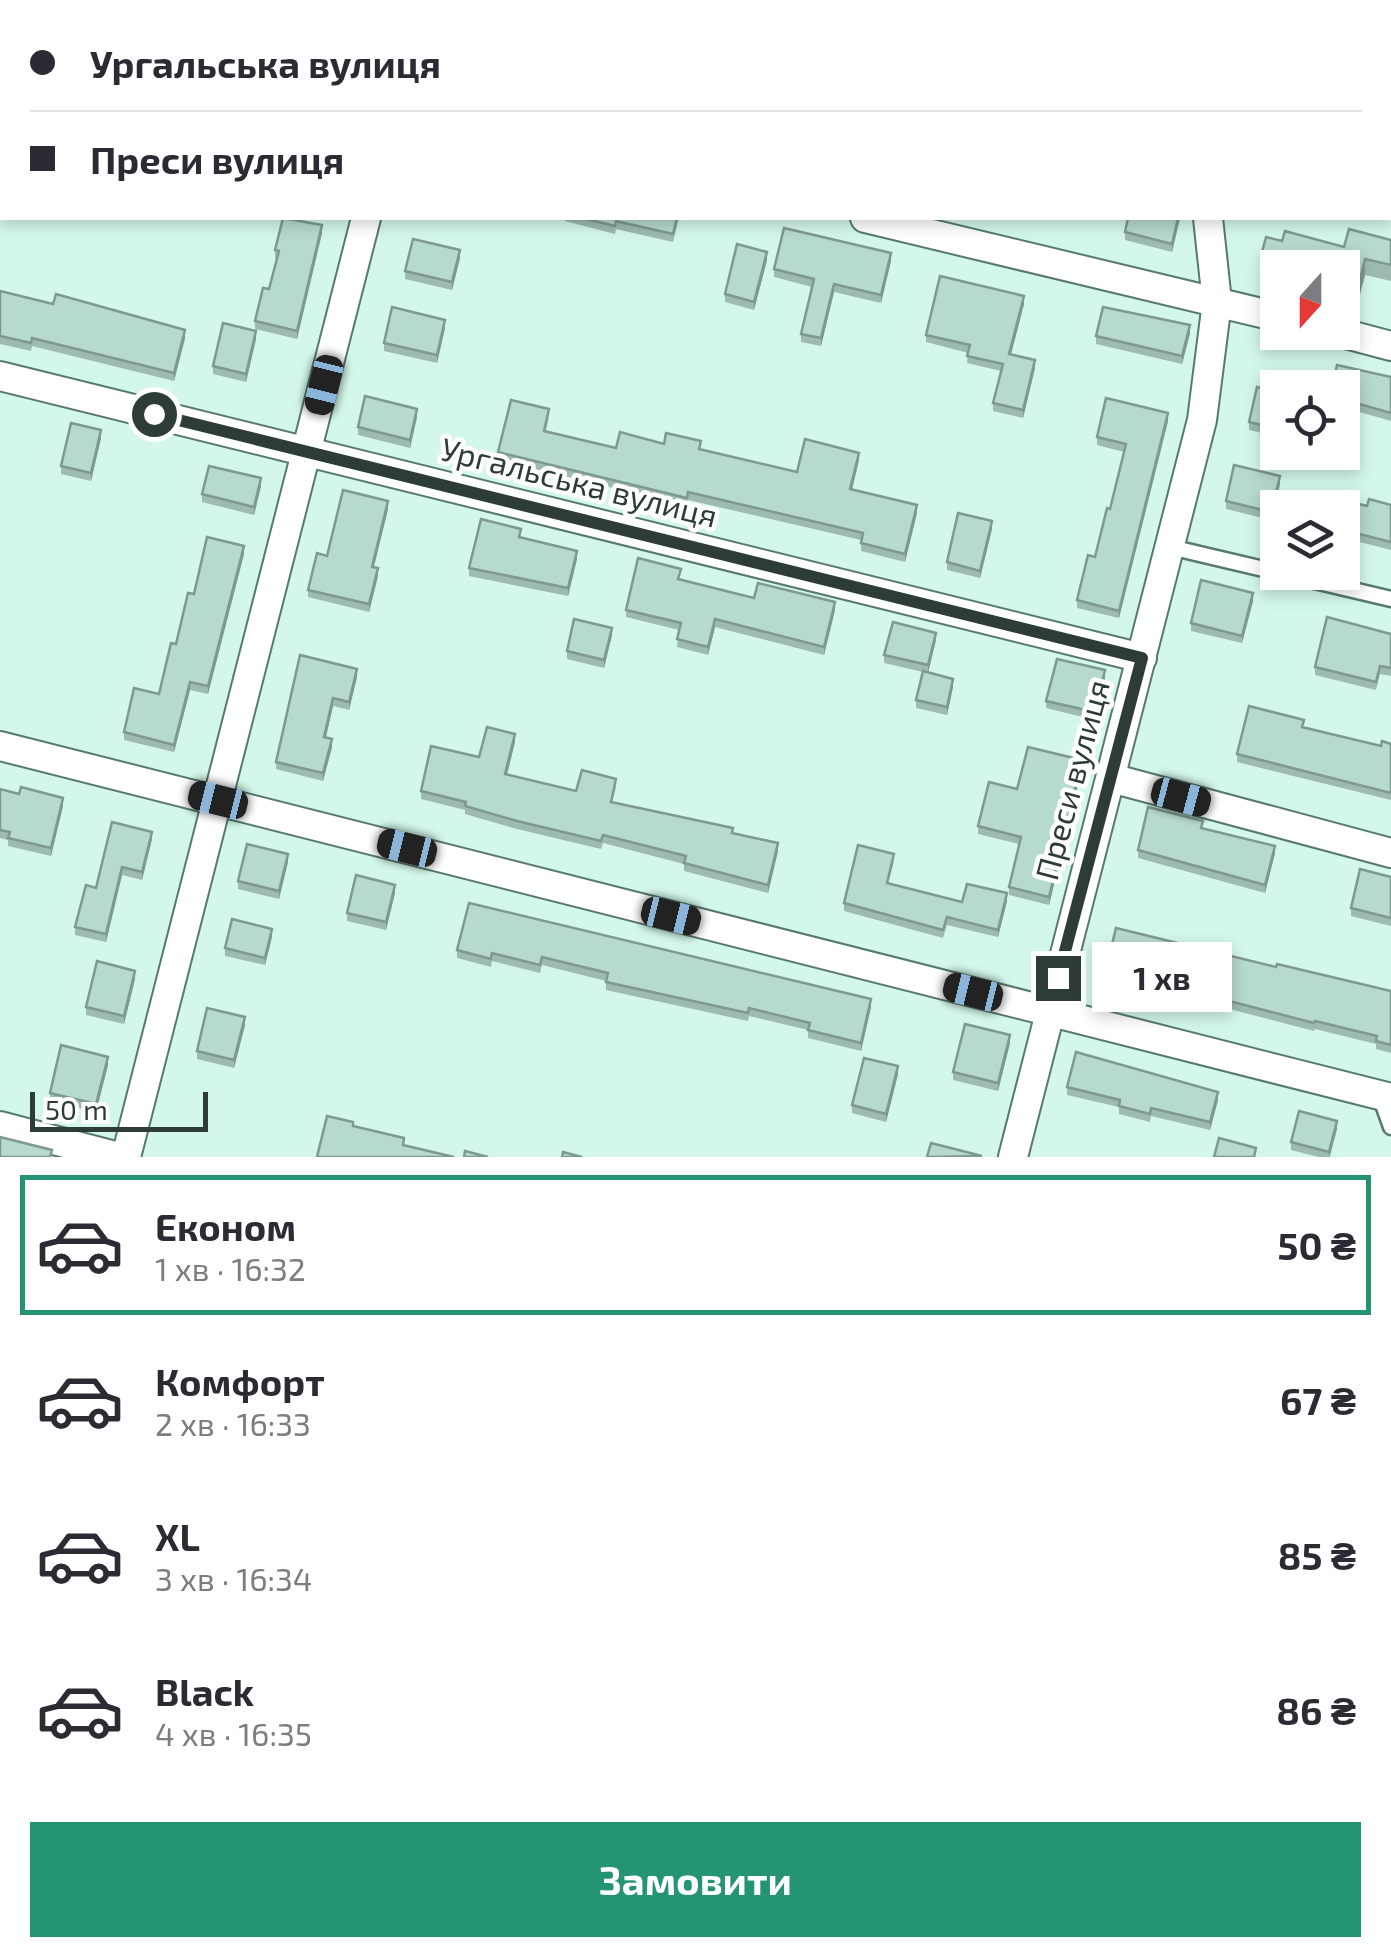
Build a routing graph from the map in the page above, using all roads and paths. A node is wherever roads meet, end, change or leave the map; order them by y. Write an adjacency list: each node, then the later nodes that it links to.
1 (366, 220): 9 (street)
2 (874, 220): 4 (street)
3 (1208, 220): 4 (street, Преси вулиця)
4 (1216, 302): 5 (street); 10 (street, Преси вулиця)
5 (1260, 313)
6 (1360, 338): 7 (street)
7 (1391, 346)
8 (0, 376): 9 (street, Ургальська вулиця)
9 (308, 452): 12 (street, Ургальська вулиця); 15 (street)
10 (1170, 547): 11 (lane); 12 (street, Преси вулиця)
11 (1391, 600)
12 (1142, 658): 14 (street, Преси вулиця)
13 (0, 746): 15 (street)
14 (1111, 778): 16 (street); 17 (street, Преси вулиця)
15 (218, 800): 17 (street); 21 (street)
16 (1391, 853)
17 (1049, 1011): 18 (street); 22 (street, Преси вулиця)
18 (1385, 1097): 20 (lane)
19 (0, 1126): 21 (street)
20 (1391, 1128)
21 (123, 1157)
22 (1013, 1157)

